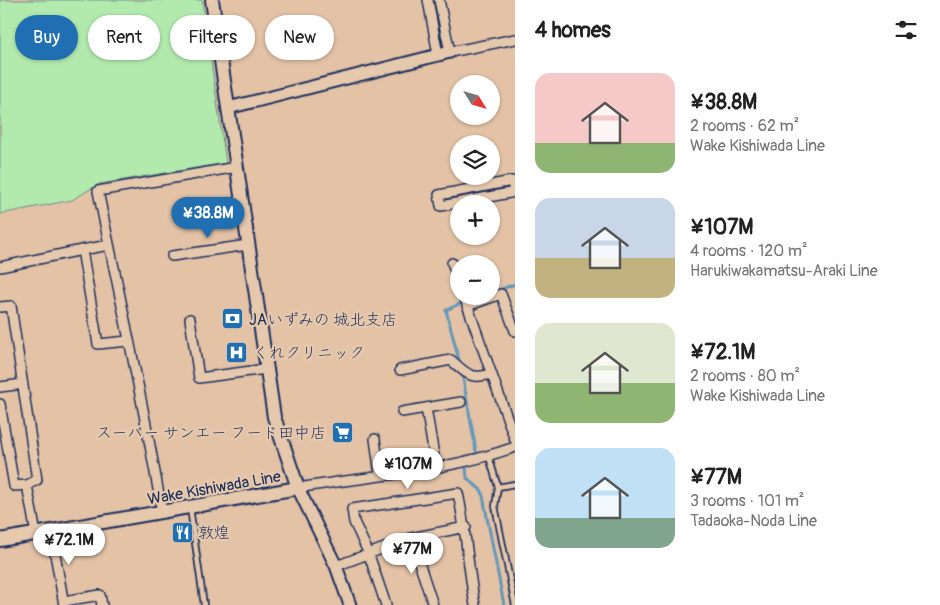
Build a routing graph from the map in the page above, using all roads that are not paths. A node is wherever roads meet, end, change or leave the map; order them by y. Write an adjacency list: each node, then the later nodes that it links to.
1 (212, 0): 7 (main road, Wake Kishiwada Line)
2 (428, 0): 6 (street)
3 (439, 0): 5 (street)
4 (515, 39): 5 (street)
5 (450, 52): 6 (street)
6 (438, 55): 7 (street)
7 (228, 108): 8 (main road, Wake Kishiwada Line)
8 (237, 167): 10 (street); 11 (main road, Wake Kishiwada Line)
9 (514, 192): 9 (street)
10 (109, 245): 12 (street); 19 (street)
11 (248, 245): 13 (street); 20 (main road, Wake Kishiwada Line)
12 (82, 250): 14 (street); 19 (street)
13 (172, 256)
14 (0, 268)
15 (467, 306): 18 (street); 22 (street)
16 (0, 308): 23 (street)
17 (190, 319): 20 (street)
18 (515, 331)
19 (128, 341): 40 (street)
20 (266, 369): 38 (main road, Wake Kishiwada Line)
21 (400, 370): 22 (street)
22 (492, 374): 30 (street)
23 (23, 384): 24 (street); 35 (street)
24 (0, 388)
25 (461, 402): 27 (street)
26 (0, 404): 35 (street)
27 (426, 408): 28 (street); 33 (street)
28 (402, 412)
29 (374, 440): 34 (street)
30 (515, 440)
31 (515, 448): 32 (street)
32 (489, 457): 33 (street); 37 (lane)
33 (436, 467): 34 (street)
34 (380, 475): 38 (street)
35 (27, 484): 43 (street)
36 (515, 484): 37 (lane)
37 (498, 487): 55 (lane)
38 (298, 488): 39 (main road, Wake Kishiwada Line); 47 (street)
39 (190, 508): 40 (main road, Wake Kishiwada Line); 50 (lane)
40 (162, 512): 42 (main road, Wake Kishiwada Line)
41 (466, 527): 44 (street); 46 (street); 54 (street)
42 (51, 531): 43 (main road, Wake Kishiwada Line); 48 (street)
43 (36, 534): 45 (main road, Wake Kishiwada Line)
44 (411, 538): 46 (street); 53 (street)
45 (0, 540)
46 (368, 552): 47 (street); 52 (street)
47 (336, 566): 51 (street)
48 (64, 603): 49 (street)
49 (102, 605)
50 (204, 605)
51 (350, 605)
52 (386, 605)
53 (433, 605)
54 (475, 605)
55 (515, 605)

